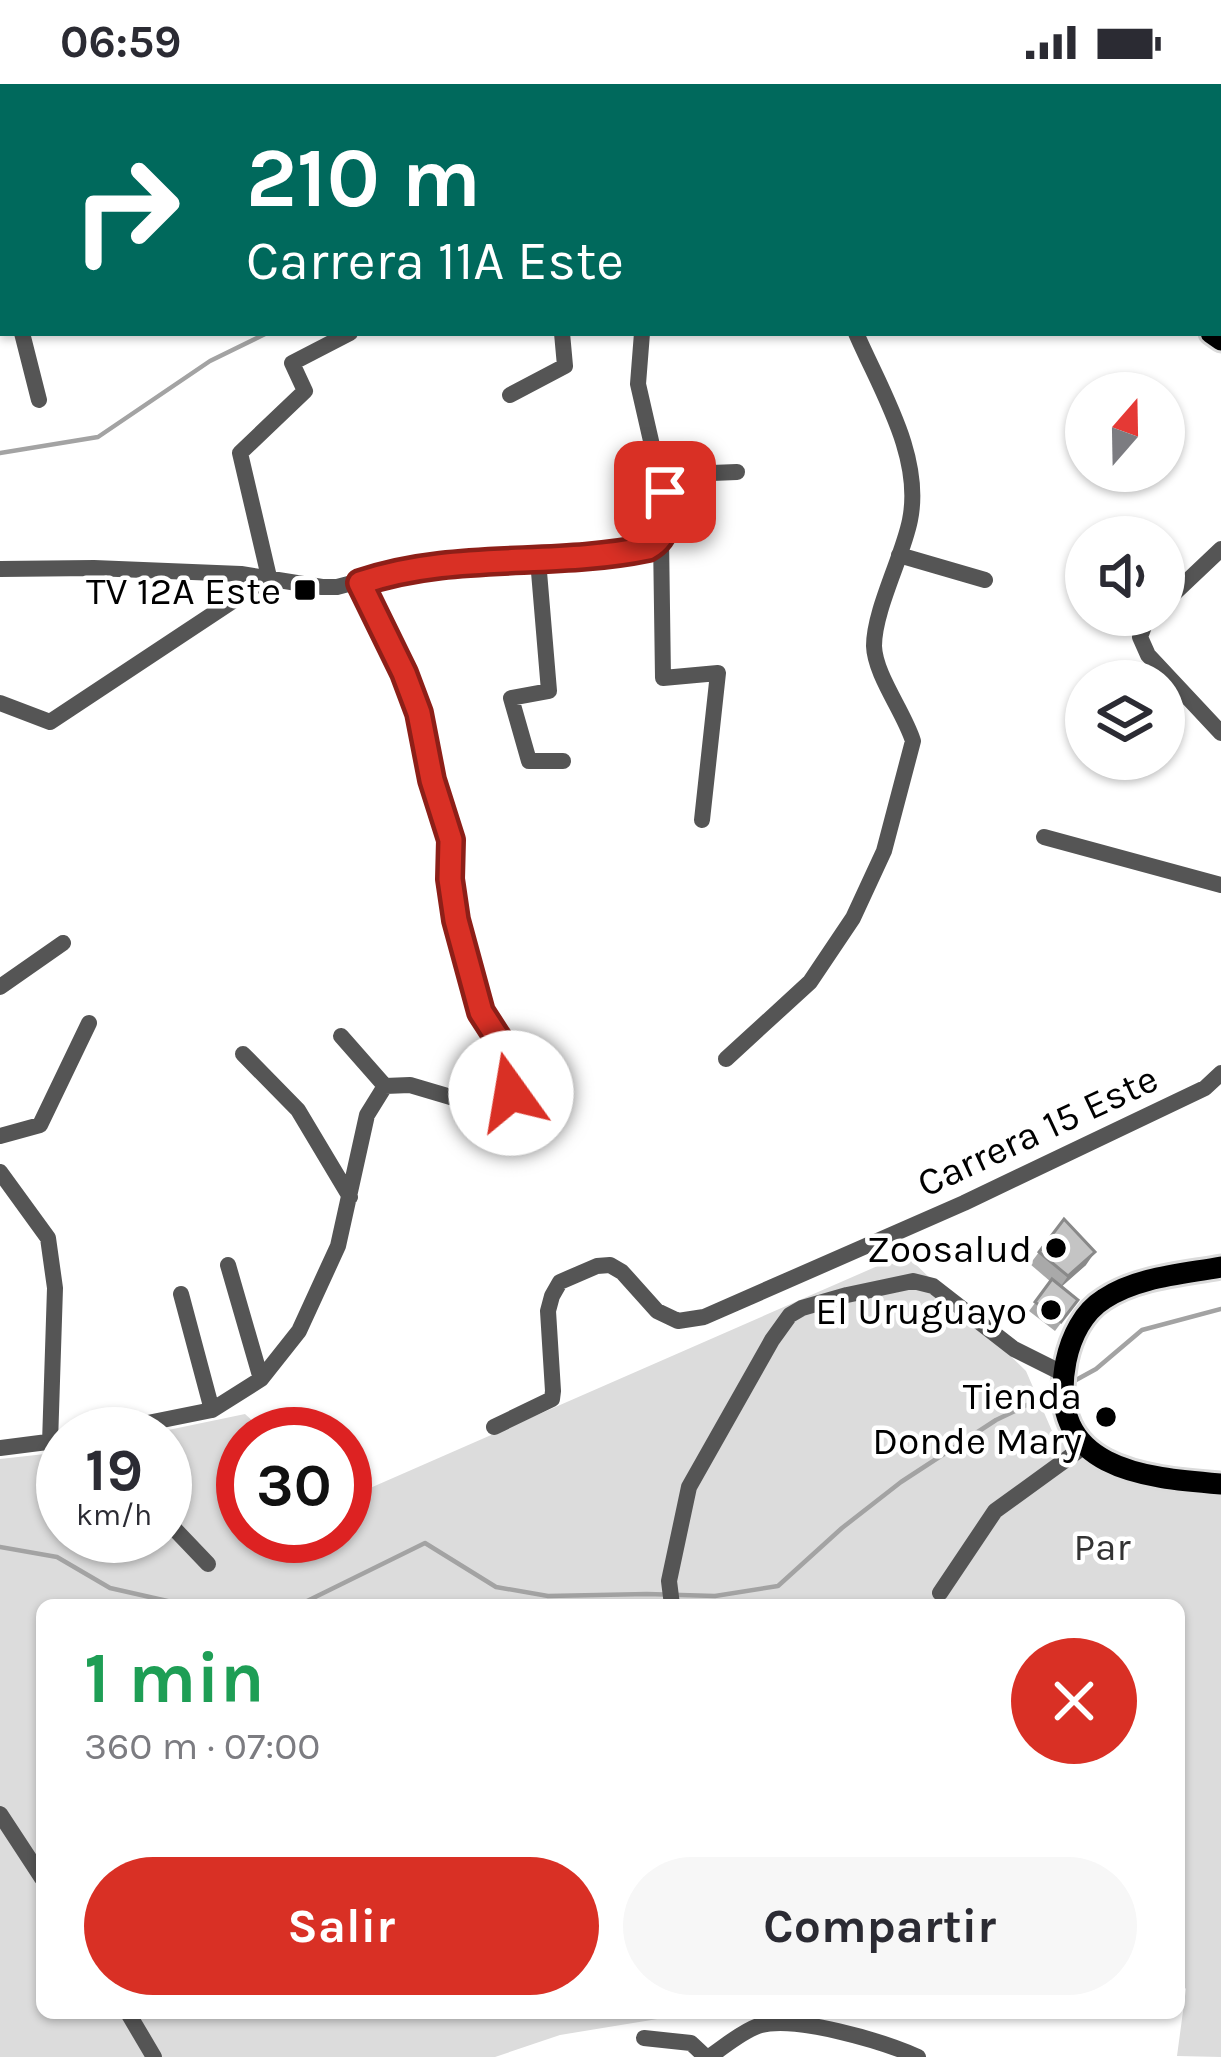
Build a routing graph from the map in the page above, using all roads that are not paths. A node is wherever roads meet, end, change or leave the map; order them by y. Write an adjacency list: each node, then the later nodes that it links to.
1 (23, 336): 7 (street)
2 (344, 336): 15 (street)
3 (562, 336): 6 (street)
4 (642, 336): 9 (street)
5 (857, 336): 12 (street)
6 (510, 395)
7 (38, 400)
8 (737, 472): 9 (street)
9 (661, 475): 10 (street)
10 (661, 538): 13 (street); 23 (street)
11 (1221, 549): 18 (street)
12 (899, 555): 16 (street); 31 (street)
13 (538, 560): 17 (street); 22 (street)
14 (0, 569): 15 (street)
15 (268, 577): 17 (street); 20 (street)
16 (985, 580)
17 (360, 583): 33 (street)
18 (1185, 583)
19 (1140, 636): 21 (street)
20 (0, 703)
21 (1221, 733)
22 (563, 761)
23 (702, 820)
24 (1044, 836): 25 (street)
25 (1221, 885)
26 (63, 943): 27 (street)
27 (0, 987)
28 (89, 1023): 34 (street)
29 (341, 1036): 33 (street)
30 (243, 1054): 36 (street)
31 (726, 1059)
32 (1221, 1073): 45 (street, Carrera 15 Este)
33 (385, 1086): 36 (street)
34 (0, 1136)
35 (0, 1172): 42 (street)
36 (350, 1197): 41 (street)
37 (228, 1265): 41 (street)
38 (1221, 1267): 40 (main road)
39 (182, 1294): 43 (street)
40 (1064, 1375): 47 (main road); 53 (street)
41 (261, 1379): 43 (street)
42 (56, 1407)
43 (212, 1410): 44 (street)
44 (192, 1414)
45 (494, 1427)
46 (36, 1444): 48 (street)
47 (1086, 1445): 49 (main road); 52 (street)
48 (0, 1448)
49 (1221, 1484)
50 (192, 1547): 51 (street)
51 (208, 1564)
52 (940, 1593)
53 (671, 1599)
54 (0, 1814): 55 (street)
55 (36, 1868)
56 (132, 2019): 61 (street)
57 (796, 2019): 62 (street)
58 (804, 2019): 60 (street)
59 (644, 2038): 62 (street)
60 (913, 2056)
61 (154, 2057)
62 (708, 2057)

